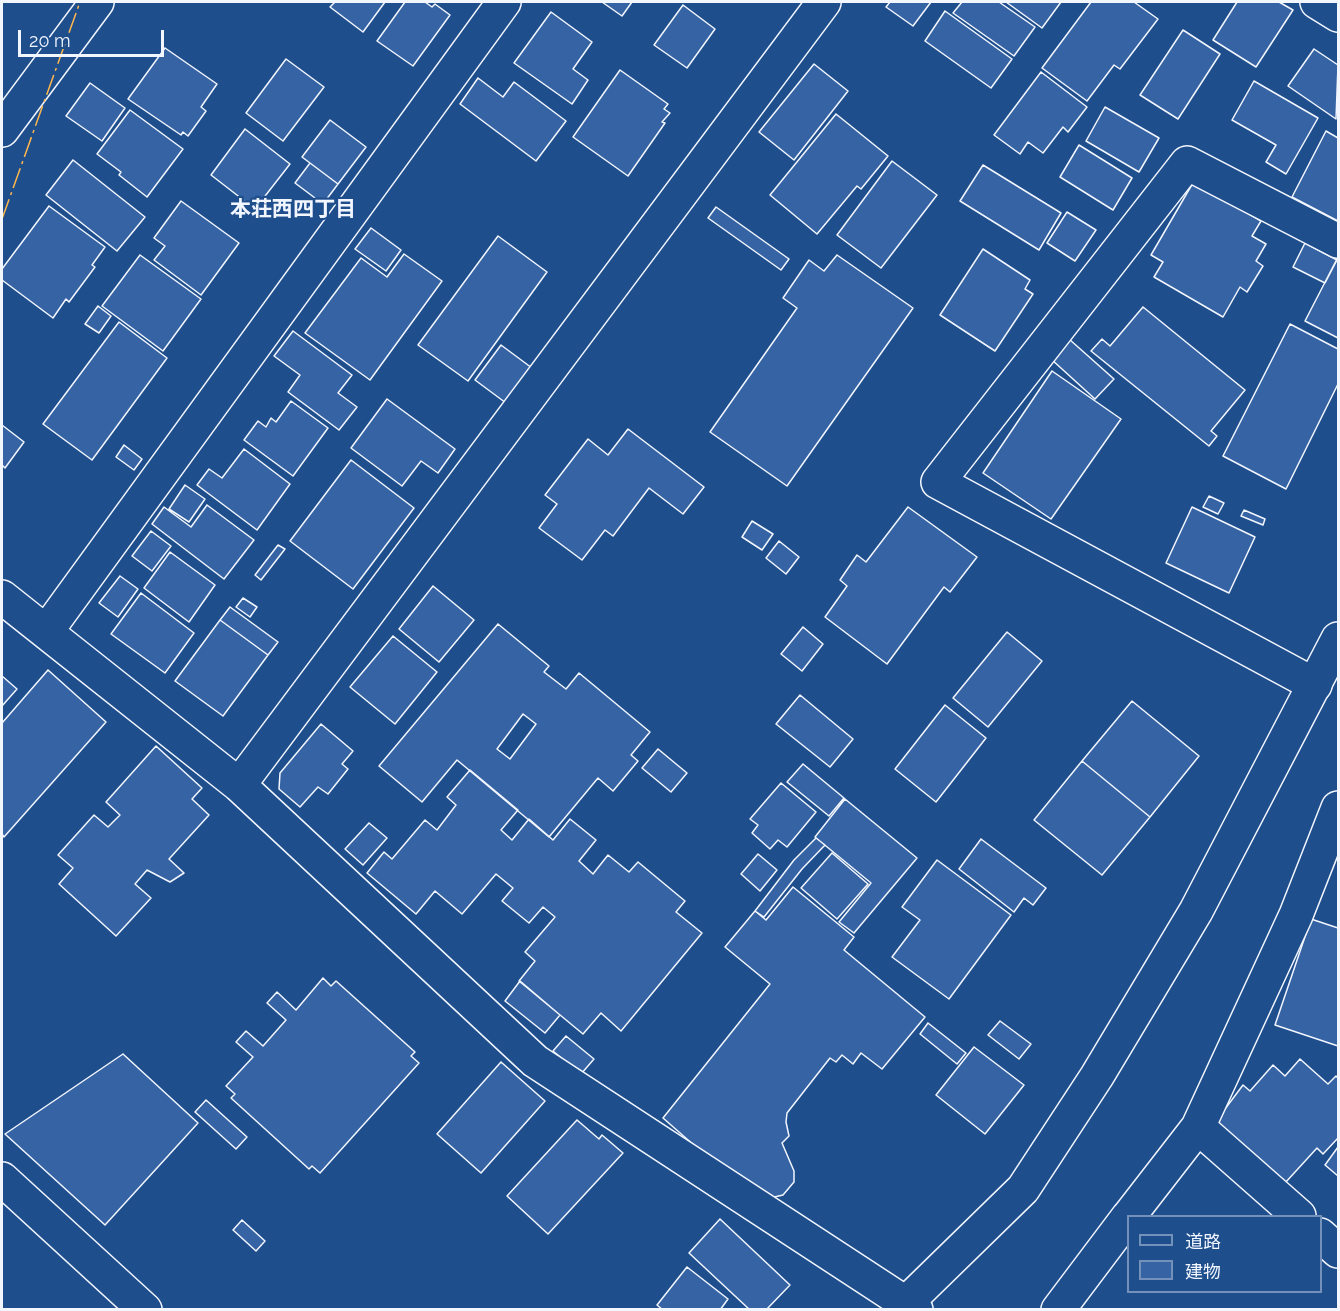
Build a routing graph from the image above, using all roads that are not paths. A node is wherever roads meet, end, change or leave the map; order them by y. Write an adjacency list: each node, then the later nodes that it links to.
1 (97, 2): 6 (street)
2 (504, 2): 9 (street)
3 (1317, 2): 5 (street)
4 (818, 4): 12 (street)
5 (1338, 15)
6 (2, 129)
7 (1338, 242): 11 (street)
8 (2, 597): 9 (street)
9 (46, 632): 12 (street)
10 (1338, 639): 11 (street)
11 (1314, 685): 21 (street)
12 (239, 785): 21 (street)
13 (1338, 808): 14 (street)
14 (1198, 1127): 16 (street); 17 (street)
15 (2, 1179): 22 (street)
16 (1131, 1215)
17 (1298, 1215)
18 (1127, 1220): 23 (street)
19 (1322, 1237): 20 (street)
20 (1338, 1251)
21 (907, 1307)
22 (145, 1310)
23 (1058, 1310)

